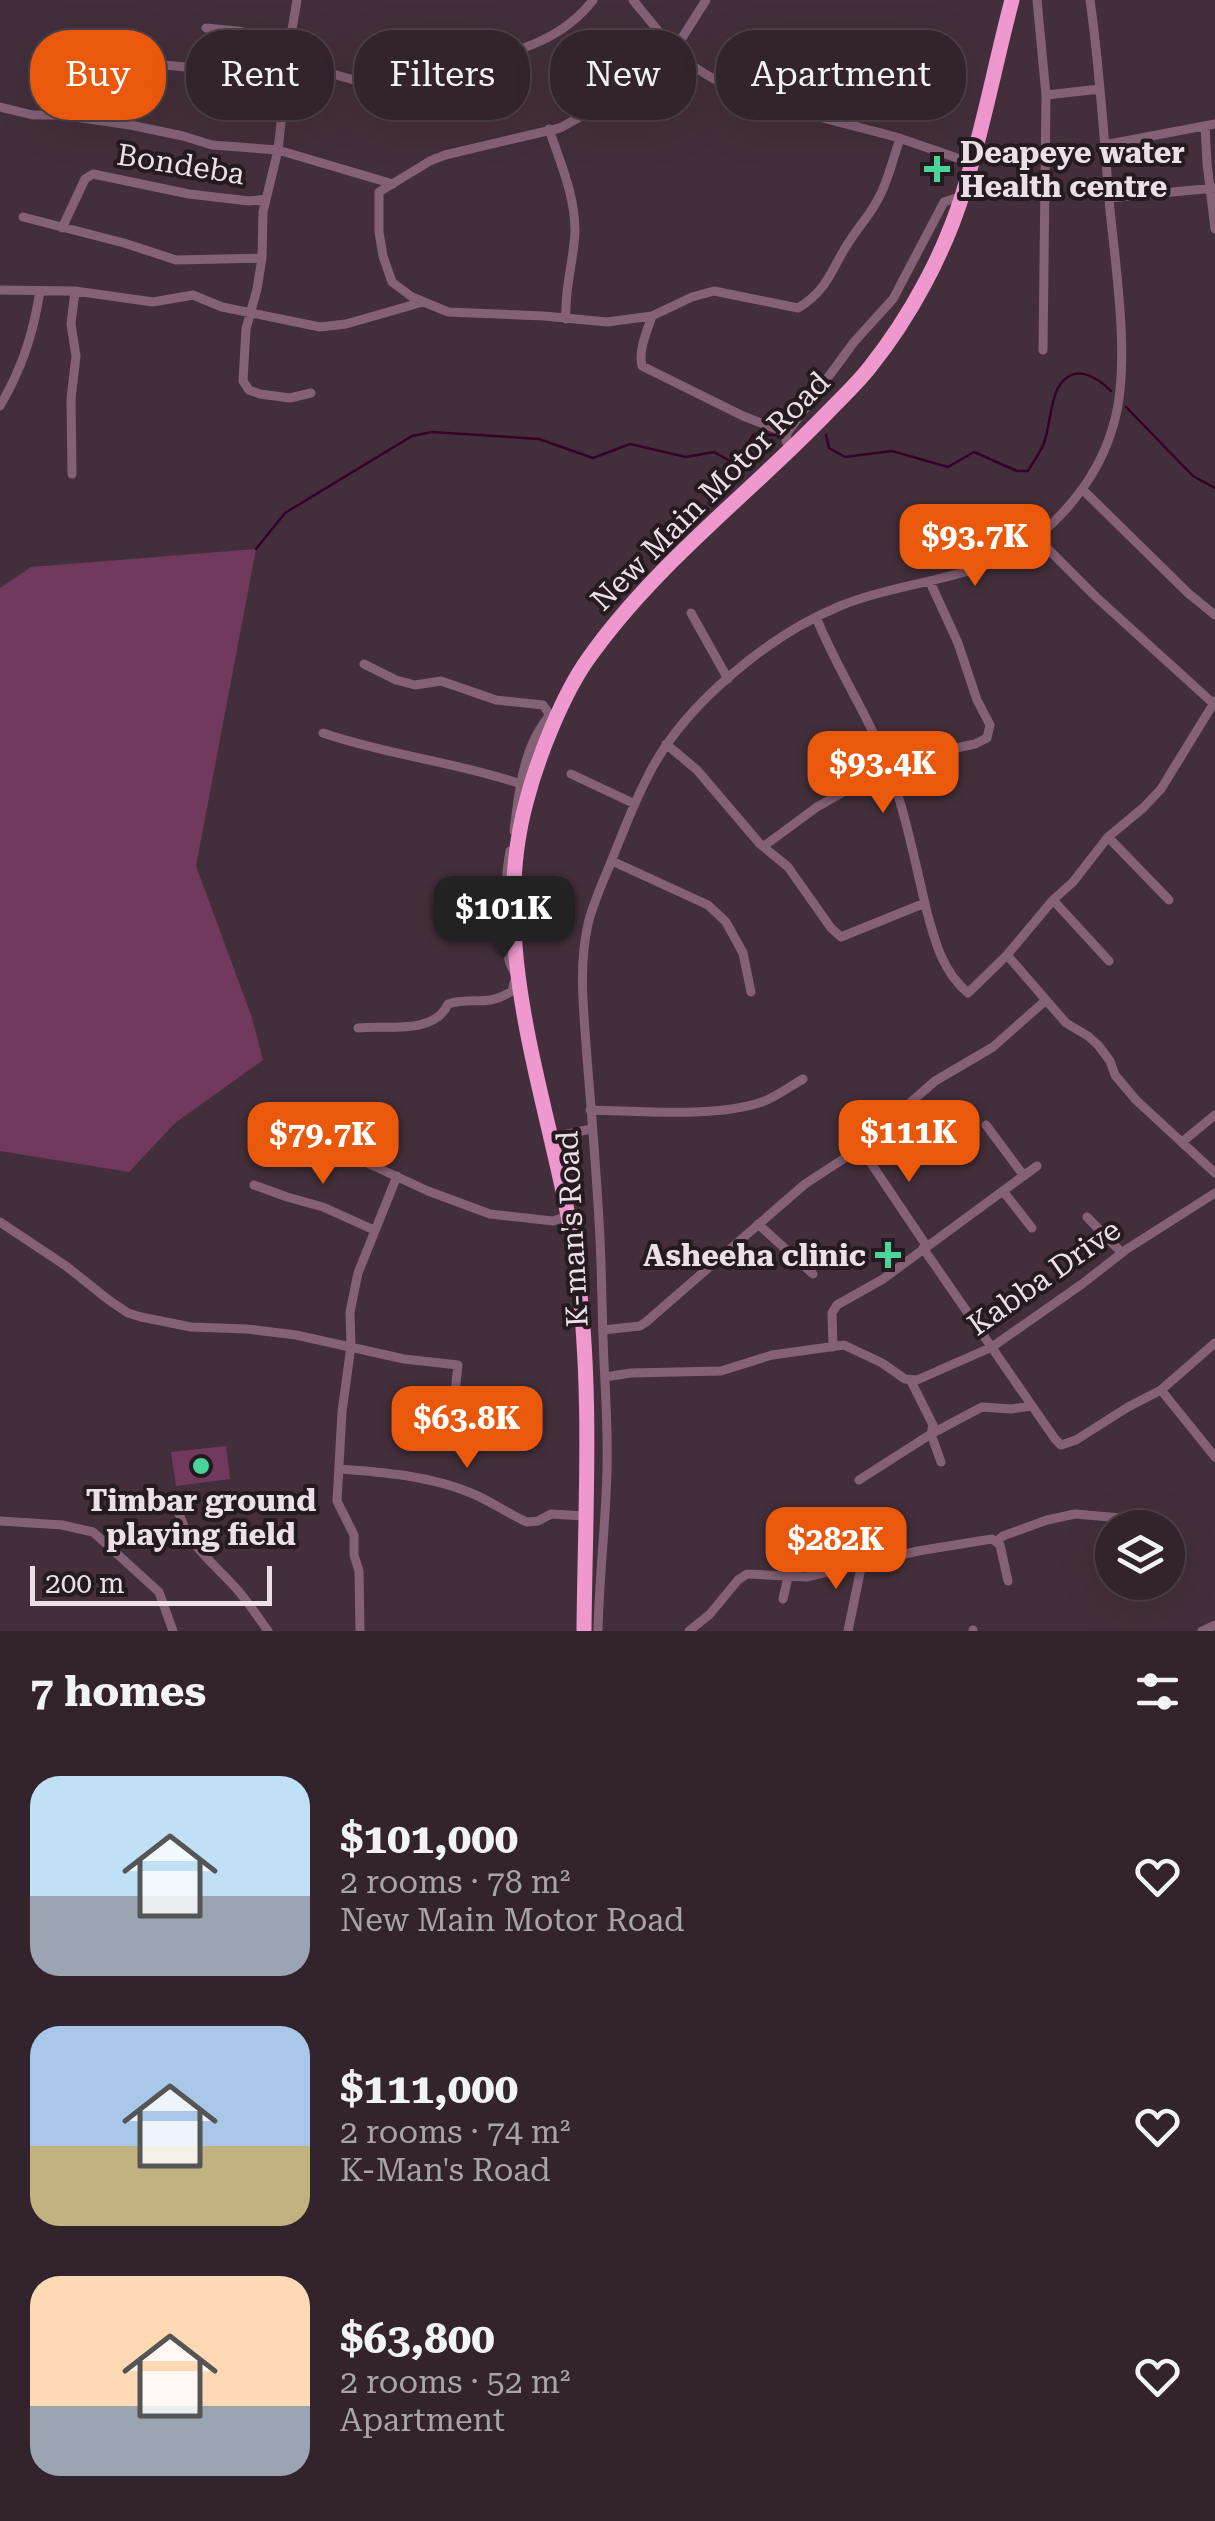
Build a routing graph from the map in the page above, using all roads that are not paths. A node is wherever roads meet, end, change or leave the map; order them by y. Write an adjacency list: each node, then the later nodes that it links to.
1 (297, 0): 10 (street)
2 (593, 0): 14 (street)
3 (633, 0): 11 (street)
4 (706, 0): 12 (street)
5 (1015, 0): 25 (highway, New Main Motor Road); 81 (highway, New Main Motor Road)
6 (1037, 0): 16 (street)
7 (1090, 0): 15 (street, K-man's Road)
8 (206, 28): 9 (street)
9 (227, 30)
10 (292, 30)
11 (659, 30)
12 (687, 30)
13 (696, 68): 22 (street)
14 (334, 73)
15 (1100, 89): 16 (street); 23 (street, K-man's Road)
16 (1046, 94): 42 (street)
17 (0, 108): 24 (street)
18 (281, 120): 24 (street)
19 (575, 120): 21 (street)
20 (1210, 125): 23 (street); 27 (street)
21 (549, 129): 26 (street); 41 (street)
22 (900, 139): 25 (street); 40 (street)
23 (1104, 144): 29 (street, K-man's Road)
24 (278, 150): 26 (street); 30 (street)
25 (972, 163): 28 (highway, New Main Motor Road)
26 (394, 184): 38 (street)
27 (1212, 188): 29 (street); 33 (street)
28 (962, 196): 45 (street); 46 (highway, New Main Motor Road)
29 (1110, 198): 48 (street, K-man's Road)
30 (266, 200): 32 (street, Bondeba); 34 (street)
31 (23, 217): 32 (street)
32 (62, 228): 34 (street)
33 (1215, 229)
34 (262, 258): 39 (street)
35 (0, 290): 37 (street)
36 (75, 290): 37 (street); 39 (street); 47 (street)
37 (40, 292): 44 (street)
38 (423, 302): 39 (street); 41 (street)
39 (249, 313): 43 (street)
40 (652, 316): 41 (street); 45 (street)
41 (566, 319)
42 (1043, 350)
43 (311, 393)
44 (0, 406)
45 (787, 433): 46 (street)
46 (791, 451): 57 (highway, New Main Motor Road)
47 (72, 474)
48 (1083, 490): 49 (street, K-man's Road); 52 (street)
49 (1036, 537): 50 (street, K-man's Road); 56 (street)
50 (930, 582): 53 (street, K-man's Road); 60 (street)
51 (691, 613): 55 (street)
52 (1215, 616)
53 (816, 617): 55 (street, K-man's Road); 60 (street)
54 (364, 664): 57 (street)
55 (728, 679): 59 (street, K-man's Road)
56 (1214, 703): 64 (street)
57 (554, 715): 62 (street); 72 (highway, New Main Motor Road)
58 (323, 733): 62 (street)
59 (666, 744): 63 (street, K-man's Road); 65 (street)
60 (888, 770): 65 (street); 69 (street)
61 (571, 774): 63 (street)
62 (521, 784): 72 (street)
63 (635, 804): 66 (street, K-man's Road)
64 (1108, 837): 67 (street); 68 (street)
65 (764, 846): 69 (street)
66 (612, 861): 73 (street); 77 (street, K-man's Road)
67 (1053, 900): 70 (street); 71 (street)
68 (1169, 900)
69 (925, 903): 70 (street)
70 (1007, 954): 74 (street)
71 (1109, 960)
72 (518, 976): 75 (street); 92 (highway, New Main Motor Road)
73 (751, 992)
74 (1046, 1000): 83 (street); 84 (street, K-man's Road)
75 (358, 1028)
76 (802, 1079): 77 (street)
77 (590, 1110): 80 (street, K-man's Road)
78 (1215, 1114): 83 (street)
79 (986, 1125): 88 (street)
80 (591, 1129): 81 (street); 101 (street, K-man's Road)
81 (558, 1136): 118 (highway, New Main Motor Road)
82 (279, 1142): 87 (street)
83 (1182, 1142): 86 (street)
84 (860, 1147): 95 (street, K-man's Road); 98 (street)
85 (1038, 1166): 88 (street)
86 (1215, 1173)
87 (397, 1176): 92 (street); 97 (street)
88 (1024, 1176): 90 (street)
89 (254, 1185): 97 (street)
90 (1003, 1191): 96 (street); 98 (street)
91 (1215, 1193): 99 (street, Kabba Drive)
92 (568, 1216): 118 (highway, New Main Motor Road)
93 (1087, 1217): 99 (street)
94 (0, 1222): 103 (street)
95 (758, 1224): 100 (street); 101 (street, K-man's Road)
96 (1032, 1228)
97 (374, 1230): 103 (street)
98 (924, 1247): 104 (street); 105 (street)
99 (1122, 1253): 105 (street, Kabba Drive)
100 (813, 1274)
101 (603, 1330): 106 (street, K-man's Road)
102 (1215, 1343): 108 (street)
103 (351, 1346): 110 (street); 114 (street)
104 (833, 1347): 106 (street); 107 (street)
105 (992, 1347): 107 (street, Kabba Drive); 109 (street)
106 (605, 1377): 118 (street, K-man's Road)
107 (911, 1381): 111 (street)
108 (1161, 1390): 109 (street); 112 (street)
109 (1032, 1406): 111 (street)
110 (453, 1410)
111 (932, 1434): 113 (street); 115 (street)
112 (1215, 1457)
113 (941, 1462)
114 (339, 1470): 118 (street); 129 (street)
115 (858, 1480)
116 (178, 1510): 128 (street)
117 (1095, 1516): 120 (street)
118 (594, 1517): 130 (highway, New Main Motor Road); 130 (highway, New Main Motor Road)
119 (0, 1522): 126 (street)
120 (996, 1541): 121 (street); 123 (street)
121 (862, 1564): 122 (street); 127 (street)
122 (788, 1577): 124 (street); 131 (street)
123 (1008, 1581)
124 (783, 1599)
125 (1215, 1625): 132 (street)
126 (172, 1630)
127 (852, 1630)
128 (268, 1631)
129 (360, 1631)
130 (591, 1631)
131 (690, 1631)
132 (1202, 1631)

